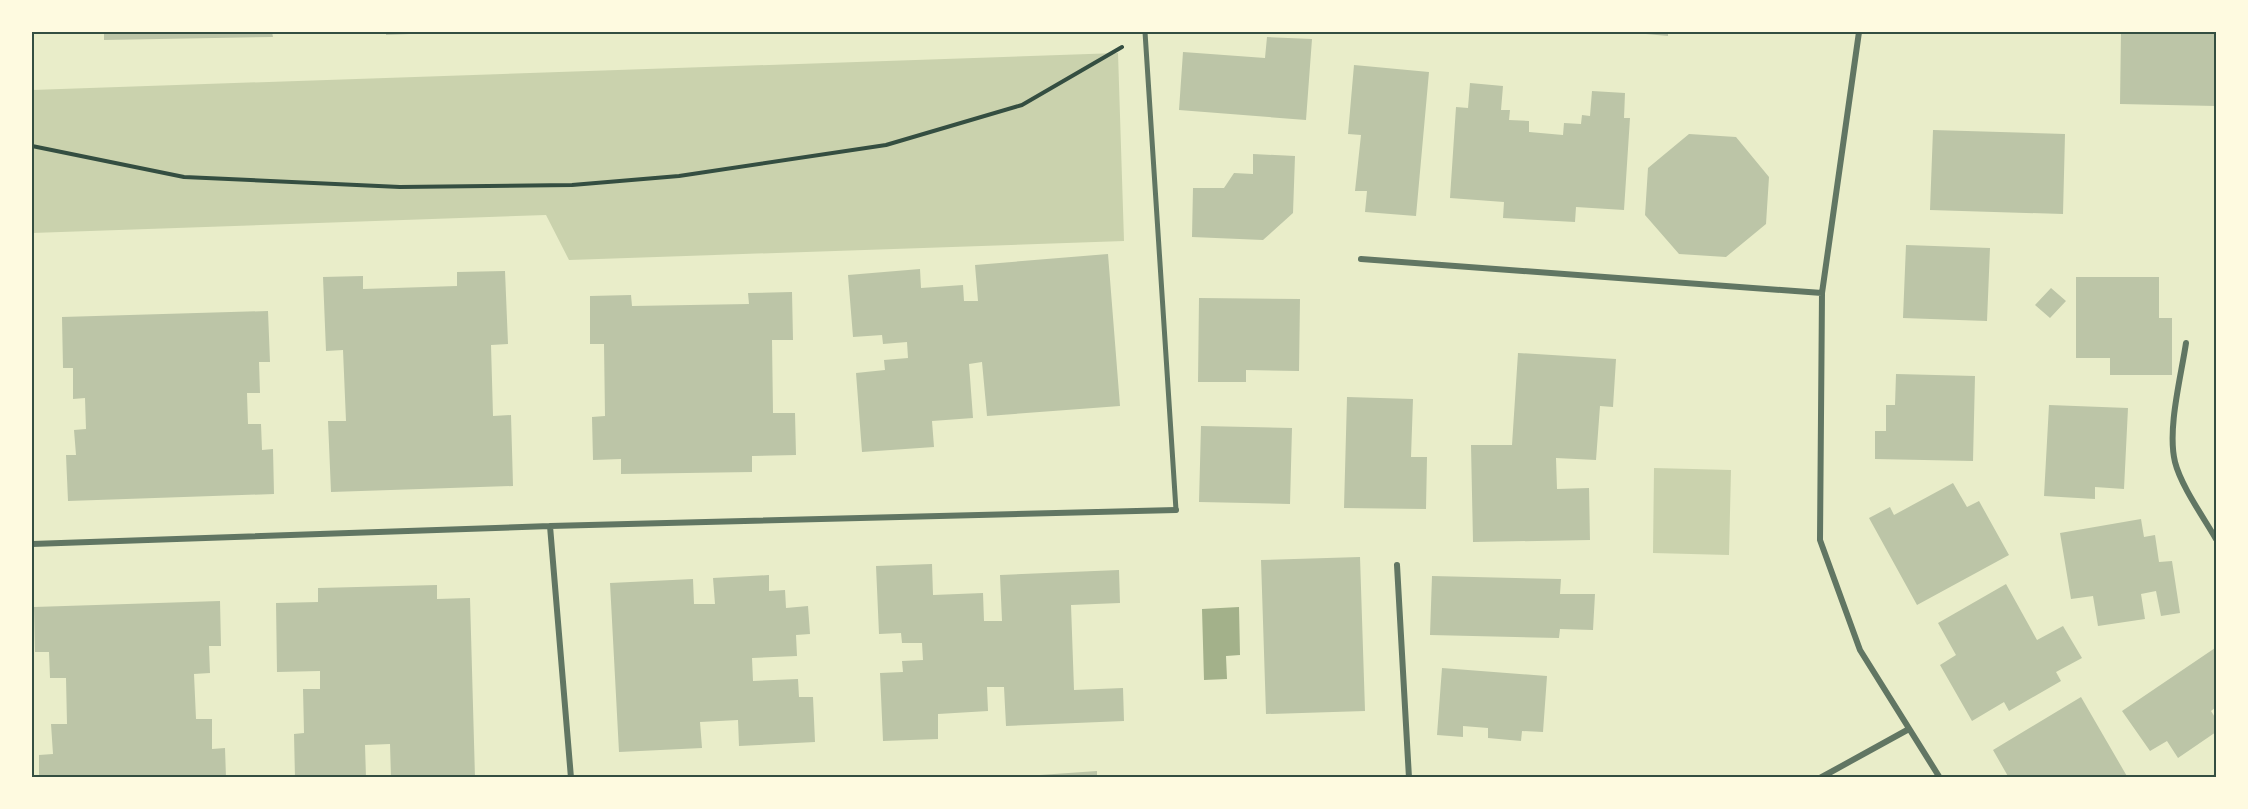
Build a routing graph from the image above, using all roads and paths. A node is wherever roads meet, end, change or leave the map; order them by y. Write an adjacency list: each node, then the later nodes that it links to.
1 (1859, 32): 5 (street)
2 (1145, 33): 3 (path); 7 (street)
3 (32, 146)
4 (1361, 259): 5 (street)
5 (1822, 293): 12 (street)
6 (2186, 343): 9 (street)
7 (1176, 510): 8 (street)
8 (550, 526): 10 (street); 13 (street)
9 (2217, 539)
10 (32, 544)
11 (1397, 565): 14 (street)
12 (1909, 729): 15 (street); 16 (street)
13 (571, 777)
14 (1409, 777)
15 (1820, 777)
16 (1940, 777)

